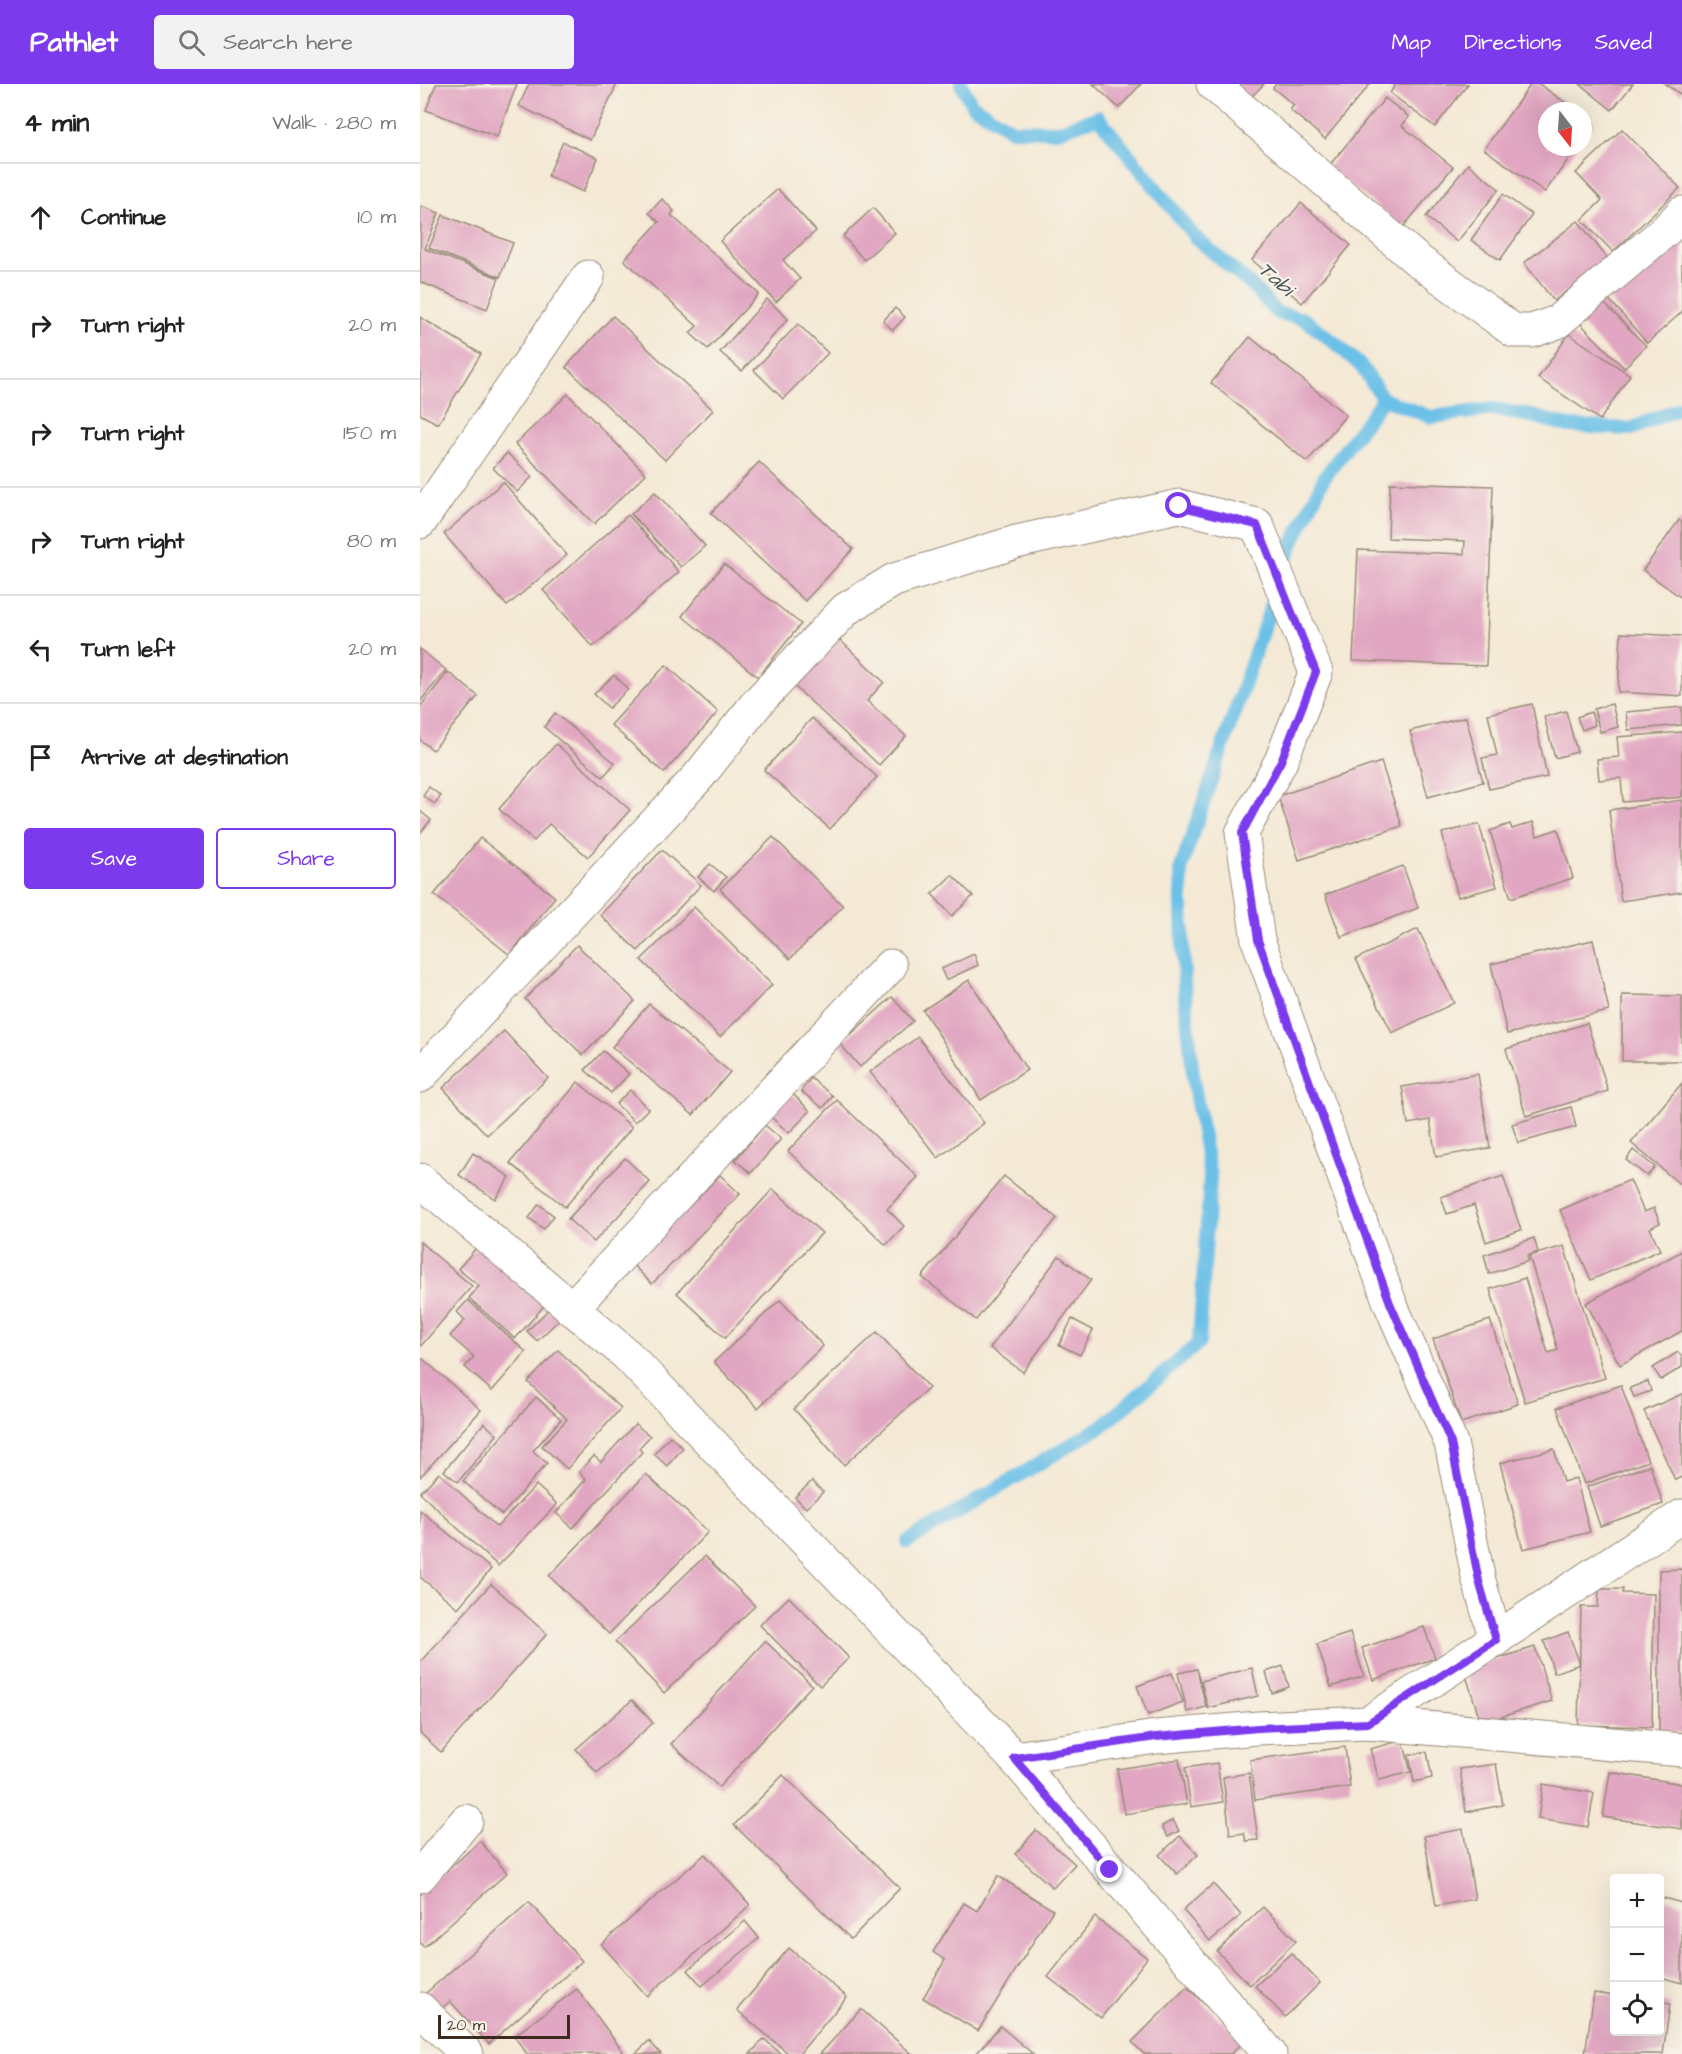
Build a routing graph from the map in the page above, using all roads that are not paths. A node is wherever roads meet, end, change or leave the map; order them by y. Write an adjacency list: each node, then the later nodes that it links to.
1 (1213, 84): 2 (street)
2 (1682, 213)
3 (588, 277): 4 (street)
4 (420, 522)
5 (890, 966): 8 (street)
6 (420, 1076): 10 (street)
7 (420, 1180): 8 (street)
8 (571, 1309): 13 (street)
9 (1682, 1516): 10 (street)
10 (1496, 1640): 11 (street)
11 (1368, 1723): 12 (street); 13 (street)
12 (1682, 1750)
13 (1014, 1758): 18 (street)
14 (466, 1821): 15 (street)
15 (420, 1876)
16 (420, 2009): 17 (street)
17 (467, 2054)
18 (1270, 2054)

